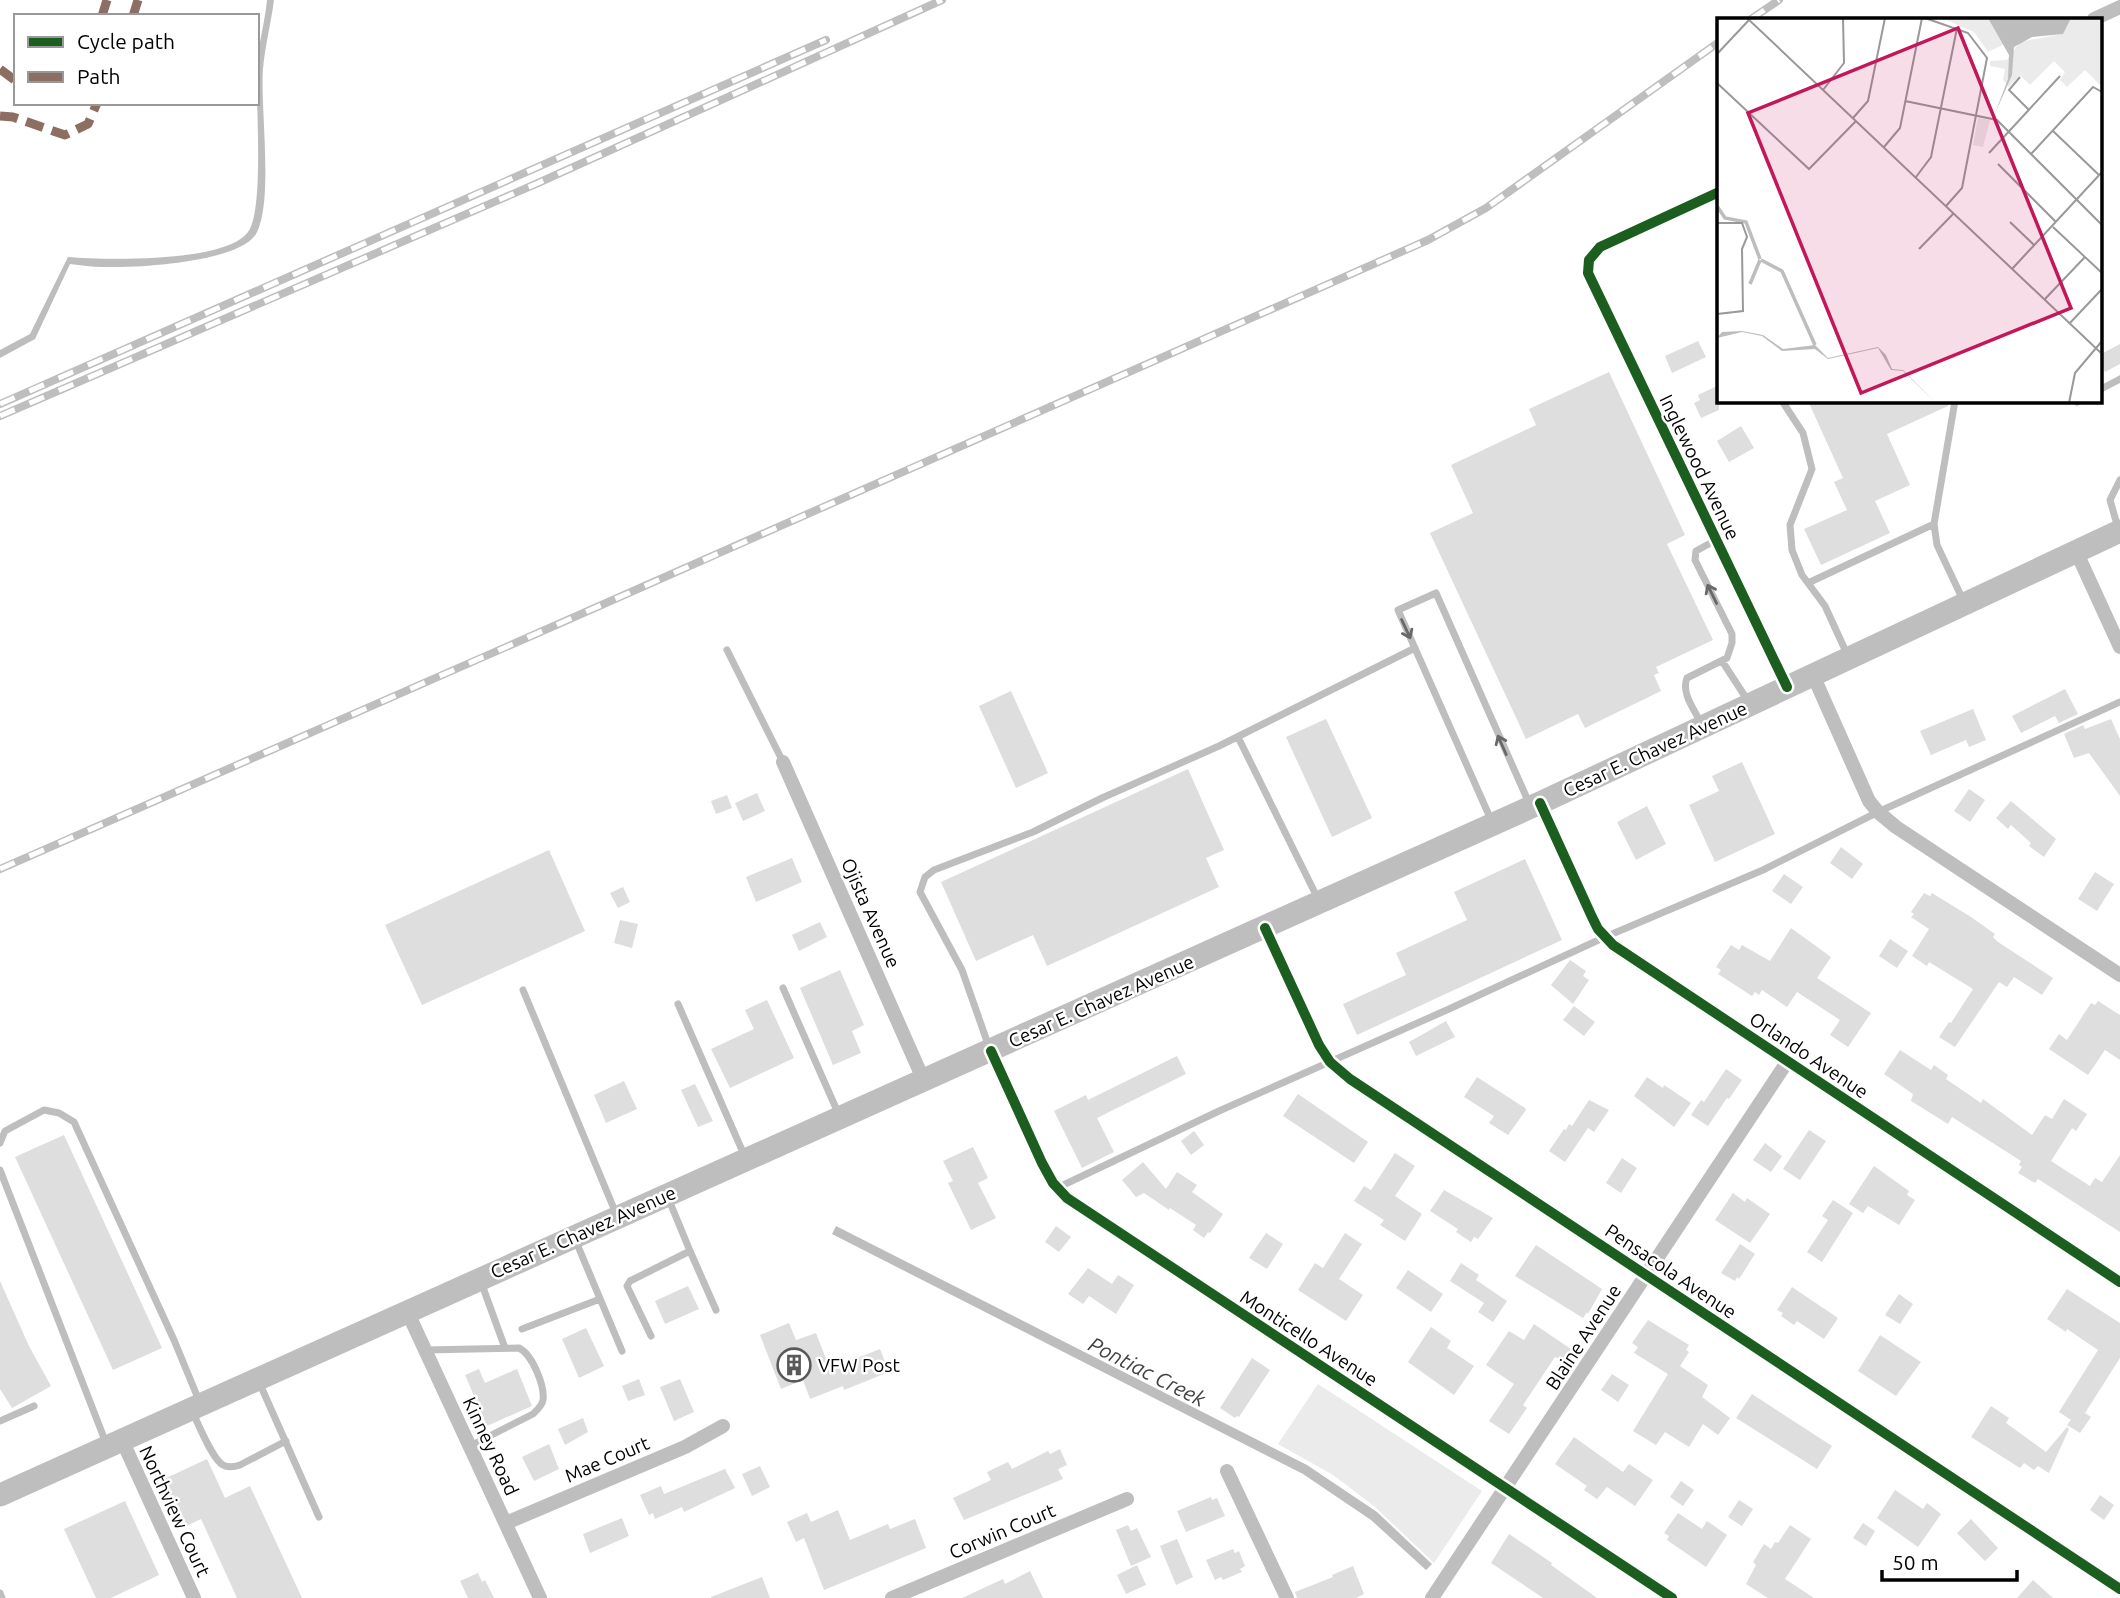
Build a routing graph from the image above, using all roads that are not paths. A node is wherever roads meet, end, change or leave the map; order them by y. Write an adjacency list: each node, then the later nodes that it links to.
1 (2120, 7): 2 (street)
2 (2096, 18)
3 (1717, 193): 11 (street, Inglewood Avenue)
4 (2120, 379): 5 (lane)
5 (2102, 388)
6 (1783, 402): 13 (lane)
7 (1955, 402): 9 (lane)
8 (2120, 480): 10 (lane)
9 (1934, 524): 13 (lane); 14 (lane)
10 (2119, 531): 12 (main road, Cesar E. Chavez Avenue)
11 (1716, 540): 19 (lane, one-way to 11); 21 (street, Inglewood Avenue)
12 (2076, 551): 14 (main road, Cesar E. Chavez Avenue); 15 (street)
13 (1808, 583): 18 (lane)
14 (1965, 604): 18 (main road, Cesar E. Chavez Avenue)
15 (2120, 647)
16 (1415, 648): 25 (lane); 27 (lane, one-way to 16); 29 (lane)
17 (727, 650): 26 (lane)
18 (1849, 658): 20 (main road, Cesar E. Chavez Avenue)
19 (1722, 661): 23 (lane); 24 (lane)
20 (1813, 675): 21 (main road, Cesar E. Chavez Avenue); 28 (street)
21 (1787, 687): 23 (main road, Cesar E. Chavez Avenue)
22 (2120, 702): 28 (lane)
23 (1750, 704): 24 (main road, Cesar E. Chavez Avenue)
24 (1703, 727): 27 (main road, Cesar E. Chavez Avenue)
25 (1238, 737): 30 (lane); 37 (lane)
26 (783, 762): 40 (street, Ojista Avenue)
27 (1535, 805): 29 (main road, Cesar E. Chavez Avenue); 32 (street, Orlando Avenue)
28 (1878, 812): 32 (lane); 33 (street)
29 (1492, 824): 30 (main road, Cesar E. Chavez Avenue)
30 (1320, 902): 31 (main road, Cesar E. Chavez Avenue)
31 (1265, 928): 37 (main road, Cesar E. Chavez Avenue); 38 (street, Pensacola Avenue)
32 (1605, 937): 38 (lane); 39 (street, Orlando Avenue)
33 (2120, 975)
34 (783, 988): 41 (lane)
35 (523, 990): 47 (lane)
36 (678, 1004): 43 (lane)
37 (991, 1051): 40 (main road, Cesar E. Chavez Avenue); 45 (street, Monticello Avenue)
38 (1330, 1062): 45 (lane); 50 (street, Pensacola Avenue)
39 (1787, 1062): 50 (street, Blaine Avenue); 52 (street, Orlando Avenue)
40 (925, 1080): 41 (main road, Cesar E. Chavez Avenue)
41 (839, 1116): 43 (main road, Cesar E. Chavez Avenue)
42 (0, 1143): 63 (lane)
43 (746, 1158): 46 (main road, Cesar E. Chavez Avenue)
44 (0, 1170): 67 (lane)
45 (1057, 1188): 70 (street, Monticello Avenue)
46 (667, 1194): 47 (main road, Cesar E. Chavez Avenue); 49 (lane)
47 (617, 1216): 48 (main road, Cesar E. Chavez Avenue)
48 (573, 1236): 51 (main road, Cesar E. Chavez Avenue); 53 (lane)
49 (690, 1251): 54 (lane); 57 (lane)
50 (1647, 1275): 70 (street, Blaine Avenue); 75 (street, Pensacola Avenue)
51 (480, 1278): 55 (main road, Cesar E. Chavez Avenue); 58 (lane)
52 (2120, 1282)
53 (600, 1299): 56 (lane); 60 (lane)
54 (716, 1310)
55 (407, 1311): 59 (street, Kinney Road); 61 (main road, Cesar E. Chavez Avenue)
56 (522, 1329)
57 (651, 1336)
58 (505, 1348): 59 (lane); 68 (lane)
59 (425, 1350): 68 (street, Kinney Road)
60 (622, 1351)
61 (257, 1378): 63 (main road, Cesar E. Chavez Avenue); 66 (lane)
62 (34, 1406): 64 (lane)
63 (195, 1406): 66 (lane); 67 (main road, Cesar E. Chavez Avenue)
64 (0, 1421)
65 (723, 1426): 74 (street, Mae Court)
66 (286, 1441): 73 (lane)
67 (114, 1443): 71 (main road, Cesar E. Chavez Avenue); 78 (street, Northview Court)
68 (470, 1446): 74 (street, Kinney Road)
69 (1227, 1471): 81 (street)
70 (1506, 1488): 82 (street, Blaine Avenue); 83 (street, Monticello Avenue)
71 (0, 1495)
72 (1127, 1499): 80 (street, Corwin Court)
73 (319, 1517)
74 (506, 1523): 79 (street, Kinney Road)
75 (2120, 1589)
76 (0, 1593): 77 (lane)
77 (2, 1598)
78 (194, 1598)
79 (540, 1598)
80 (892, 1598)
81 (1287, 1598)
82 (1433, 1598)
83 (1672, 1598)

